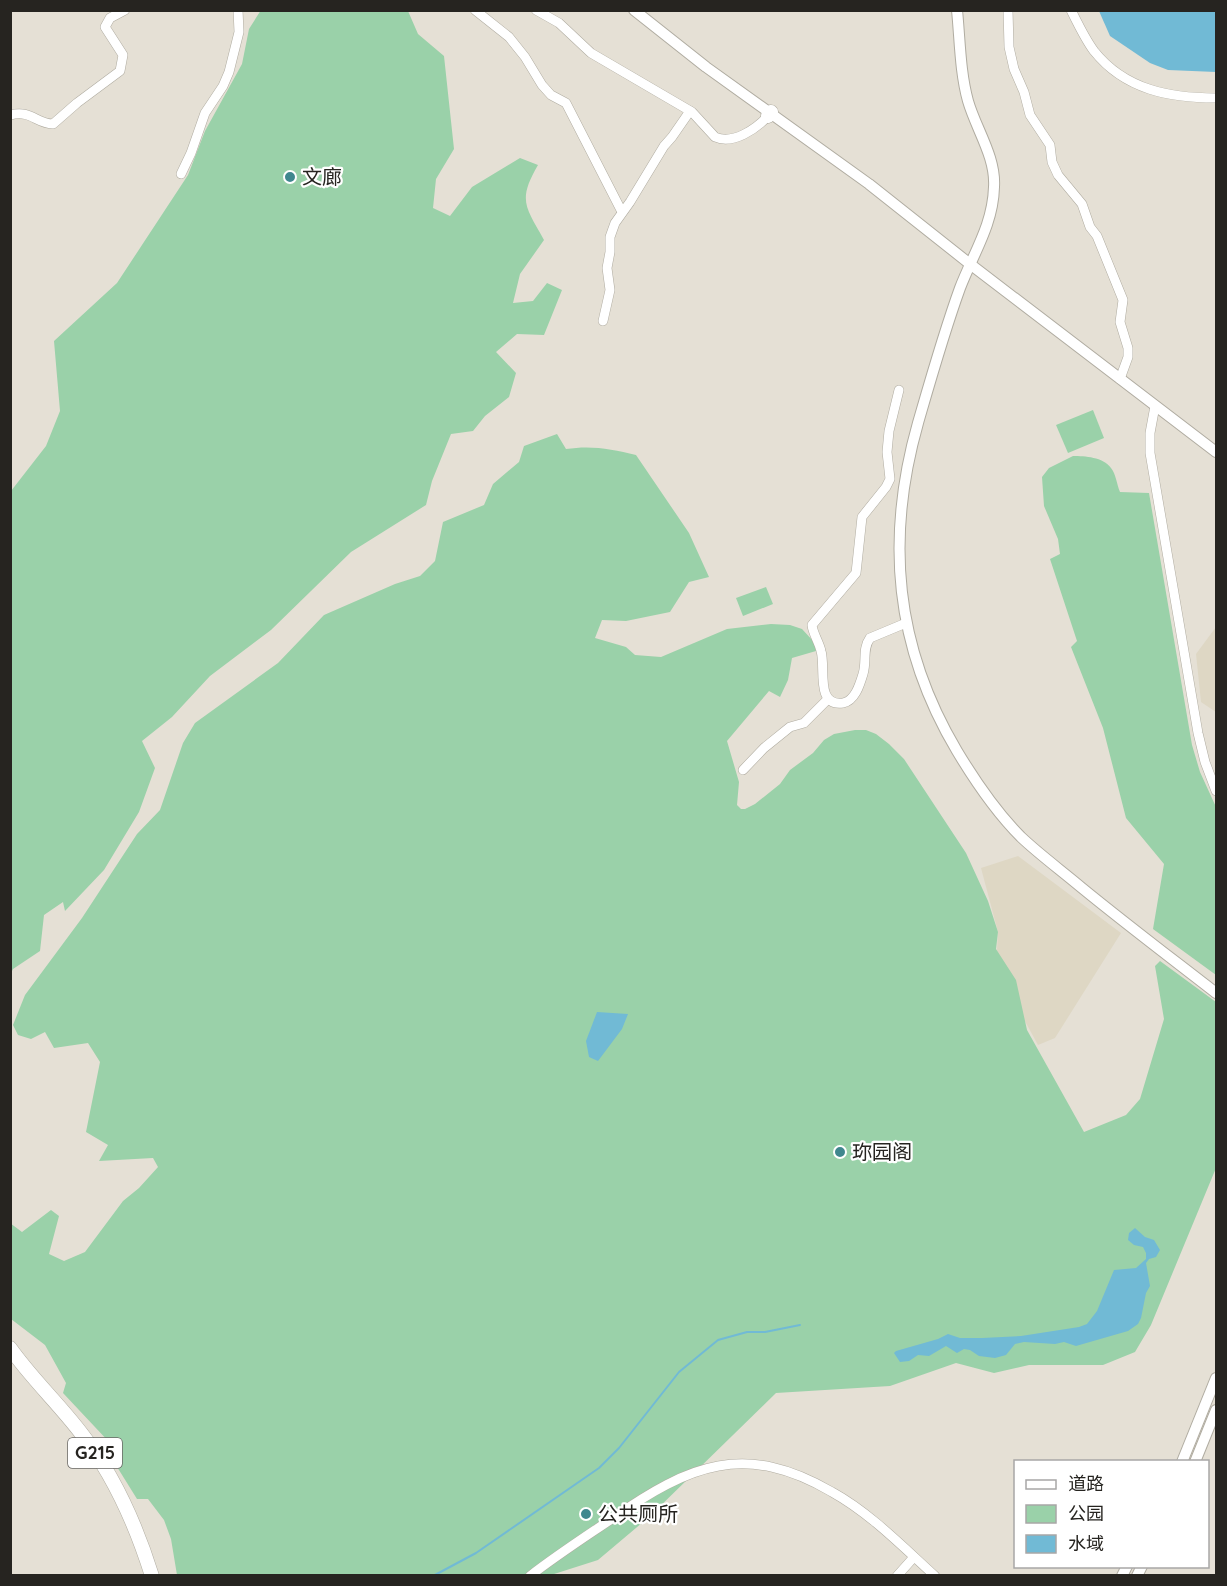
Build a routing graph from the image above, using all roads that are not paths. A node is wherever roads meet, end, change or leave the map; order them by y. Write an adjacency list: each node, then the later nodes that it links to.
1 (125, 10): 13 (street)
2 (238, 10): 14 (street)
3 (475, 10): 15 (street)
4 (536, 10): 11 (street)
5 (625, 10): 12 (main road)
6 (634, 10): 12 (main road)
7 (957, 10): 16 (main road)
8 (1008, 10): 18 (street)
9 (1071, 10): 10 (street)
10 (1216, 98)
11 (690, 111): 12 (street); 15 (street)
12 (769, 114): 16 (main road)
13 (10, 115)
14 (181, 174)
15 (622, 212): 17 (street)
16 (970, 264): 18 (main road); 22 (main road)
17 (603, 321)
18 (1120, 379): 20 (main road)
19 (899, 390): 23 (street)
20 (1155, 406): 21 (main road); 25 (street)
21 (1216, 452)
22 (906, 623): 23 (street); 26 (main road)
23 (828, 699): 24 (street)
24 (743, 770)
25 (1216, 790)
26 (1216, 993)
27 (10, 1348): 33 (highway, G215)
28 (1216, 1378): 30 (main road)
29 (1216, 1410): 31 (main road)
30 (1182, 1460)
31 (1195, 1460)
32 (914, 1557): 34 (street); 35 (street); 36 (street)
33 (152, 1575)
34 (530, 1575)
35 (897, 1575)
36 (935, 1575)

